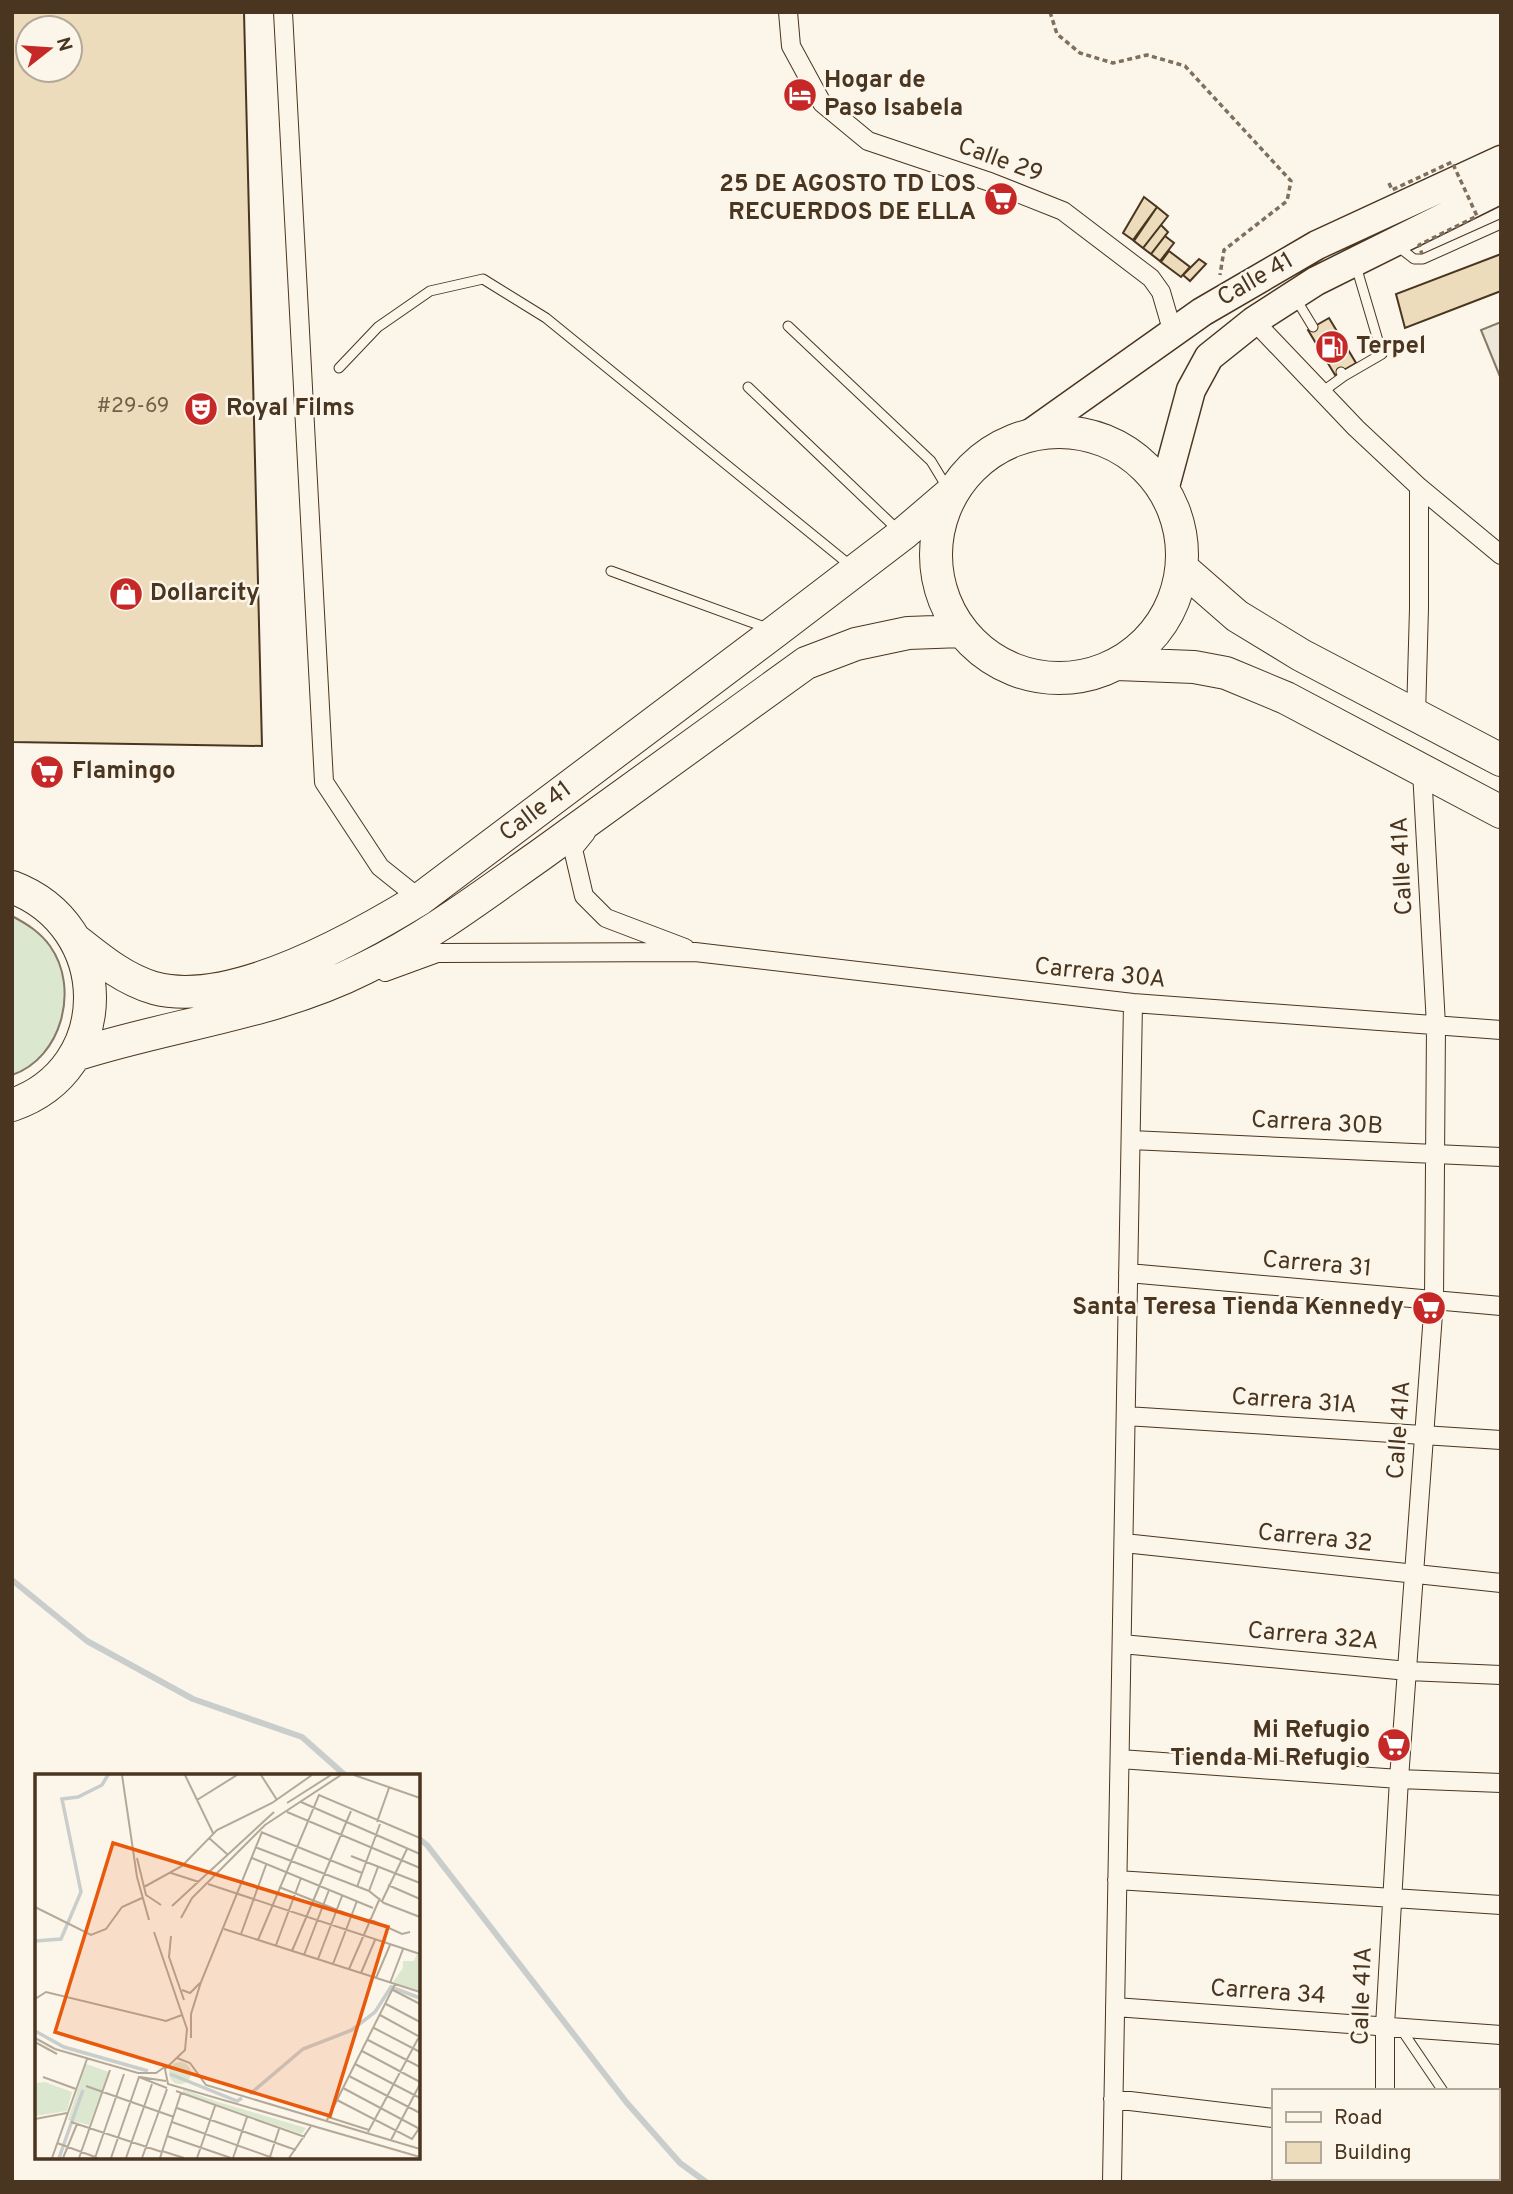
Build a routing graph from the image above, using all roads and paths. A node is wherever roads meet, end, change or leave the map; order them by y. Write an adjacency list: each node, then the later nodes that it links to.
1 (283, 12): 38 (street)
2 (788, 12): 16 (street, Calle 29)
3 (1050, 12): 11 (path)
4 (1501, 160): 11 (main road, Calle 41)
5 (1389, 183): 9 (path, bridge)
6 (1501, 189): 8 (main road, Calle 41)
7 (1501, 224): 8 (lane)
8 (1392, 242): 10 (main road, Calle 41)
9 (1422, 254)
10 (1354, 261): 12 (main road, Calle 41); 19 (lane)
11 (1236, 292): 16 (main road, Calle 41)
12 (1293, 294): 13 (main road, Calle 41); 15 (lane)
13 (1254, 321): 19 (street); 22 (main road, Calle 41)
14 (788, 326): 23 (lane)
15 (1314, 327)
16 (1173, 333): 20 (main road, Calle 41)
17 (339, 368): 27 (lane)
18 (748, 387): 24 (lane)
19 (1322, 392): 21 (street)
20 (1030, 434): 22 (highway); 23 (highway)
21 (1419, 487): 25 (street); 32 (street)
22 (1164, 490): 26 (highway)
23 (951, 493): 24 (highway, Calle 41); 30 (highway)
24 (903, 534): 27 (highway, Calle 41)
25 (1499, 553)
26 (1182, 568): 31 (highway); 32 (highway)
27 (856, 570): 29 (highway, Calle 41)
28 (611, 571): 29 (lane)
29 (776, 631): 38 (highway, Calle 41)
30 (962, 631): 31 (highway); 35 (highway, Calle 41)
31 (1117, 664): 34 (highway)
32 (1416, 715): 33 (highway)
33 (1501, 760)
34 (1422, 771): 36 (highway); 43 (street, Calle 41A)
35 (608, 807): 40 (street); 42 (highway, Calle 41)
36 (1501, 812)
37 (12, 887): 39 (highway)
38 (420, 900): 39 (highway, Calle 41)
39 (77, 941): 45 (highway)
40 (695, 952): 41 (street, Carrera 30A); 42 (street)
41 (1133, 1003): 43 (street, Carrera 30A); 47 (street)
42 (264, 1006): 45 (highway, Calle 41)
43 (1436, 1025): 44 (street, Carrera 30A); 48 (street, Calle 41A)
44 (1501, 1030)
45 (75, 1055): 46 (highway)
46 (13, 1106)
47 (1131, 1140): 48 (street, Carrera 30B); 50 (street)
48 (1435, 1154): 49 (street, Carrera 30B); 51 (street, Calle 41A)
49 (1501, 1157)
50 (1128, 1273): 51 (street, Carrera 31); 53 (street)
51 (1434, 1300): 52 (street, Carrera 31); 54 (street, Calle 41A)
52 (1501, 1306)
53 (1126, 1416): 54 (street, Carrera 31A); 56 (street)
54 (1425, 1435): 55 (street, Carrera 31A); 57 (street, Calle 41A)
55 (1501, 1440)
56 (1124, 1543): 57 (street, Carrera 32); 59 (street)
57 (1413, 1574): 58 (street, Carrera 32); 60 (street, Calle 41A)
58 (1501, 1583)
59 (1122, 1644): 60 (street, Carrera 32A); 62 (street)
60 (1408, 1671): 61 (street, Carrera 32A); 63 (street, Calle 41A)
61 (1501, 1675)
62 (1120, 1759): 63 (street); 65 (street)
63 (1399, 1779): 64 (street); 66 (street, Calle 41A)
64 (1501, 1783)
65 (1117, 1880): 66 (street); 68 (street)
66 (1392, 1897): 67 (street); 69 (street, Calle 41A)
67 (1501, 1905)
68 (1115, 2007): 69 (street, Carrera 34); 73 (street)
69 (1392, 2027): 70 (street, Carrera 34); 71 (street, Calle 41A); 72 (lane)
70 (1501, 2035)
71 (1385, 2089)
72 (1441, 2089)
73 (1114, 2099): 74 (street); 75 (street)
74 (1272, 2118)
75 (1112, 2182)

